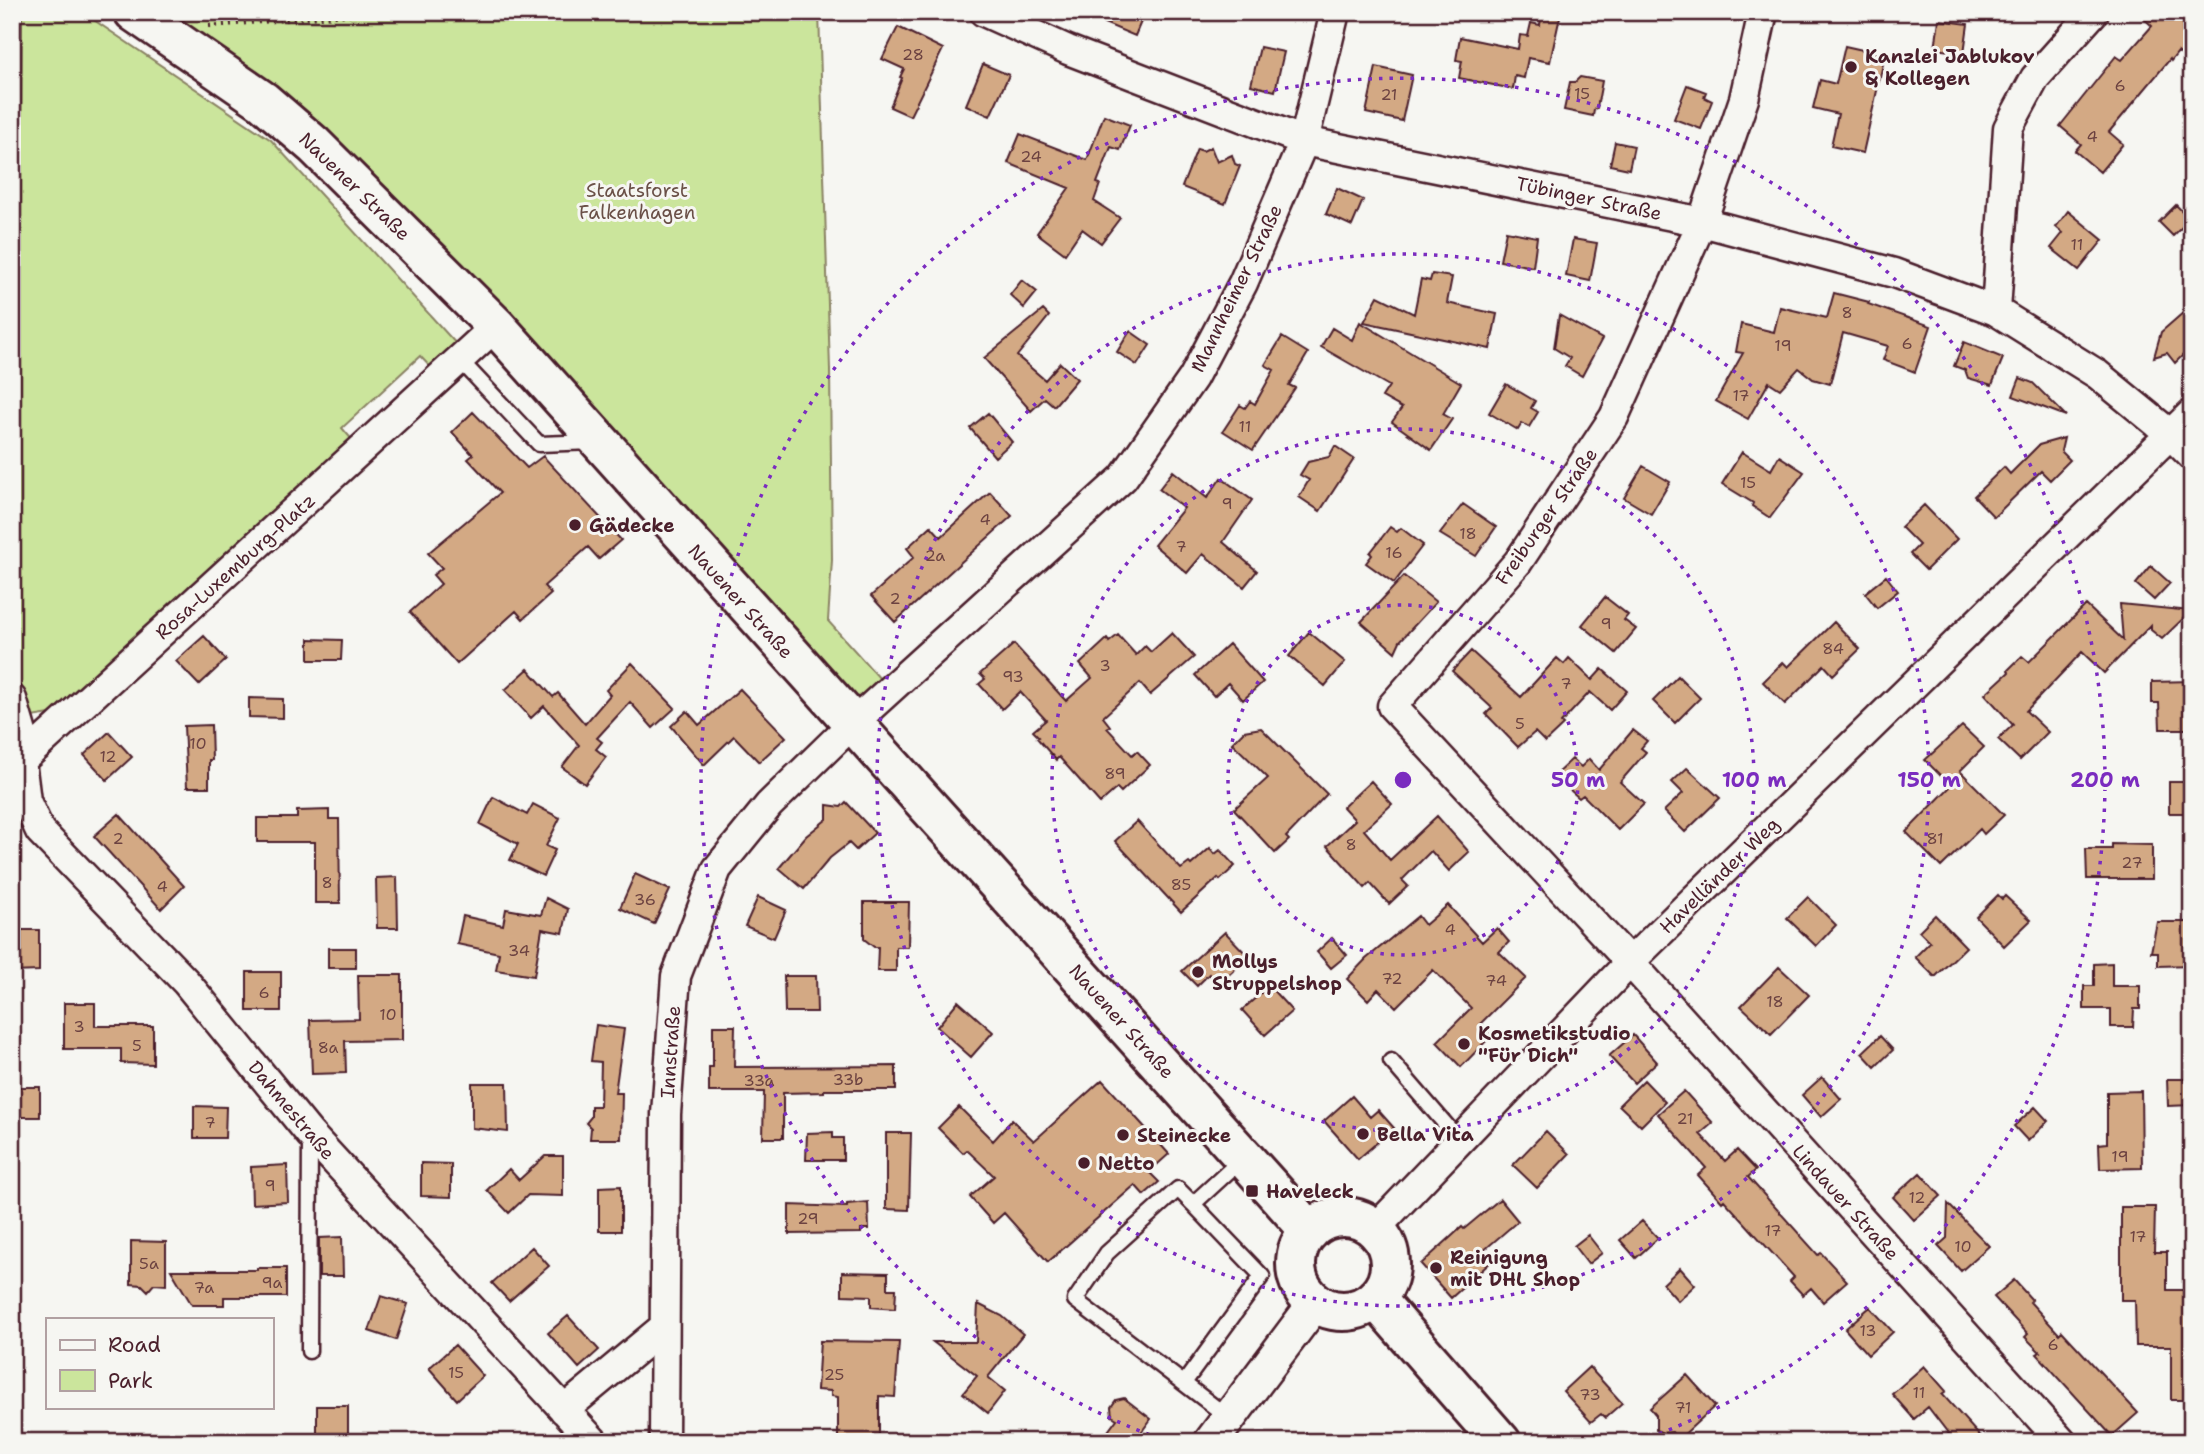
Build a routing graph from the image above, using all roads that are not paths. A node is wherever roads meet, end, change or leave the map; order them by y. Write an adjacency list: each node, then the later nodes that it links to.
1 (984, 12): 6 (street, Tübinger Straße)
2 (1335, 12): 6 (street, Mannheimer Straße)
3 (1763, 12): 7 (street, Freiburger Straße)
4 (2094, 12): 8 (street)
5 (147, 21): 9 (main road, Nauener Straße)
6 (1304, 141): 7 (street, Tübinger Straße); 16 (street, Mannheimer Straße)
7 (1702, 222): 8 (street, Tübinger Straße); 18 (street, Freiburger Straße)
8 (1996, 311): 12 (street, Tübinger Straße)
9 (496, 326): 10 (street, Rosa-Luxemburg-Platz); 13 (main road, Nauener Straße)
10 (460, 360): 13 (lane); 17 (street, Rosa-Luxemburg-Platz)
11 (2192, 413): 12 (street, Havelländer Weg)
12 (2169, 433): 14 (street, Tübinger Straße); 18 (street, Havelländer Weg)
13 (598, 441): 16 (main road, Nauener Straße)
14 (2192, 456)
15 (12, 699): 17 (street)
16 (852, 724): 22 (main road, Nauener Straße); 28 (street, Innstraße)
17 (16, 763): 20 (street, Dahmestraße)
18 (1630, 962): 21 (street, Havelländer Weg); 36 (street, Lindauer Straße)
19 (1391, 1061): 21 (lane)
20 (310, 1134): 29 (lane); 31 (street, Dahmestraße)
21 (1460, 1140): 24 (street, Havelländer Weg)
22 (1244, 1157): 23 (lane); 25 (main road, Nauener Straße)
23 (1193, 1204): 30 (lane); 30 (lane)
24 (1375, 1229): 25 (main road); 26 (main road)
25 (1310, 1231): 27 (main road)
26 (1375, 1298): 27 (main road); 35 (main road)
27 (1316, 1302): 32 (street)
28 (664, 1327): 31 (street); 34 (street, Innstraße)
29 (309, 1351)
30 (1184, 1382): 32 (lane)
31 (564, 1410): 33 (street, Dahmestraße)
32 (1220, 1430)
33 (594, 1442)
34 (664, 1442)
35 (1501, 1442)
36 (2062, 1442)

